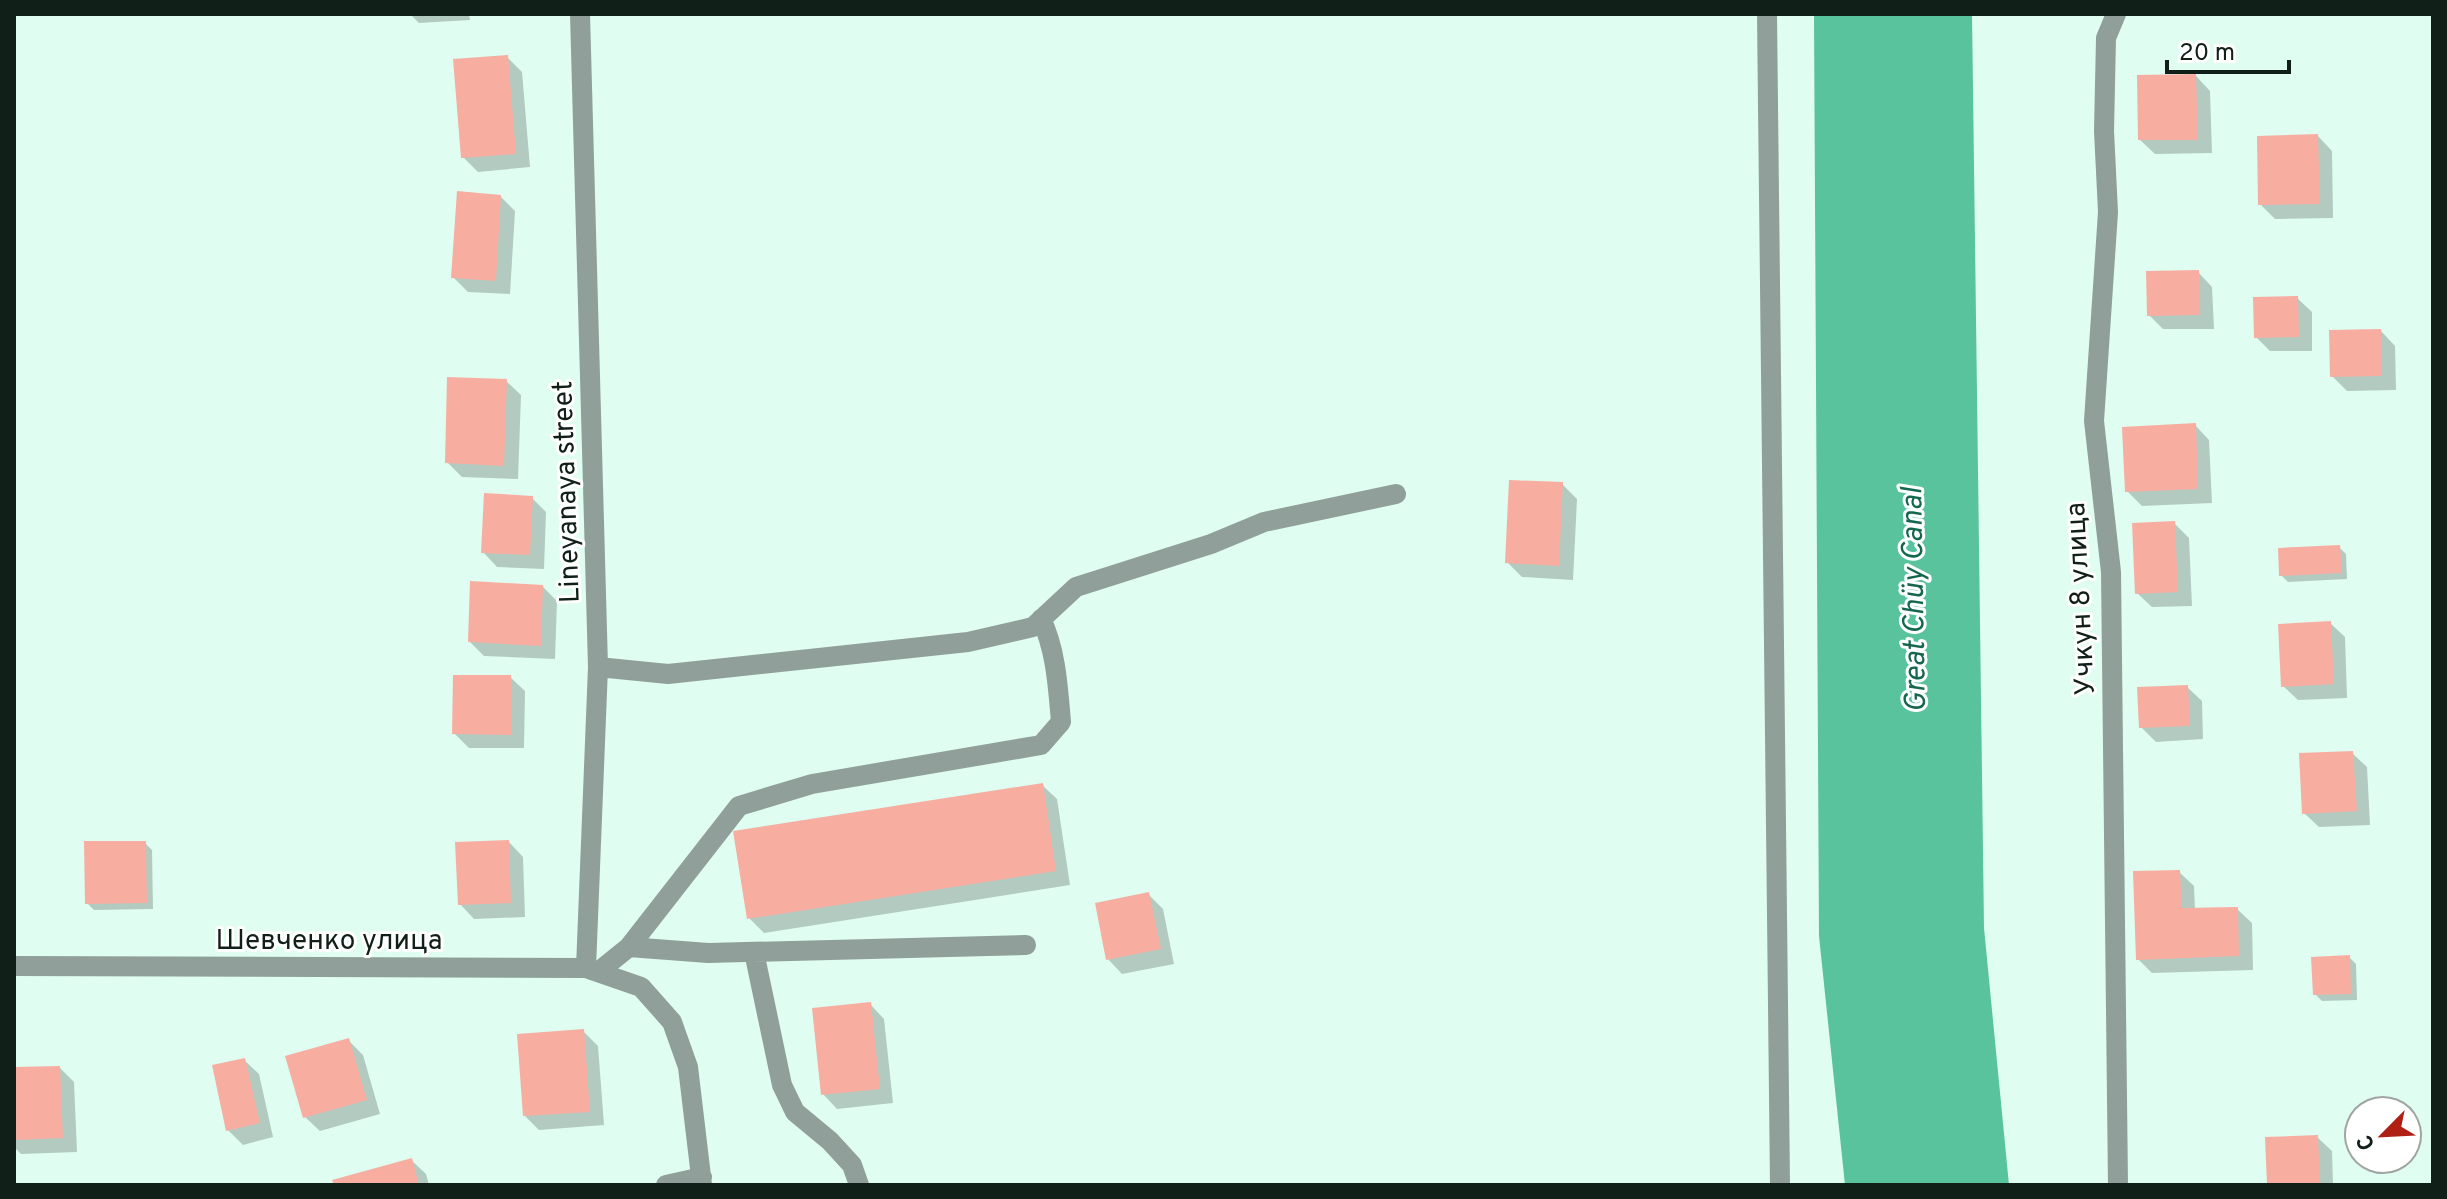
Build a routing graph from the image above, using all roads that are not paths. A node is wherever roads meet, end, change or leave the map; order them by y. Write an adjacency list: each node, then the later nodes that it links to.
1 (580, 14): 6 (street, Lineyanaya street)
2 (1767, 14): 15 (street)
3 (2116, 14): 16 (street, Учкун 8 улица)
4 (1396, 494): 5 (street)
5 (1041, 619): 6 (street); 8 (street)
6 (598, 667): 11 (street, Lineyanaya street)
7 (1026, 945): 9 (street)
8 (629, 947): 9 (street); 11 (street)
9 (754, 952): 14 (street)
10 (14, 966): 11 (street, Шевченко улица)
11 (592, 970): 12 (street, Шевченко улица)
12 (702, 1181): 13 (street)
13 (666, 1185)
14 (859, 1185)
15 (1780, 1185)
16 (2118, 1185)

